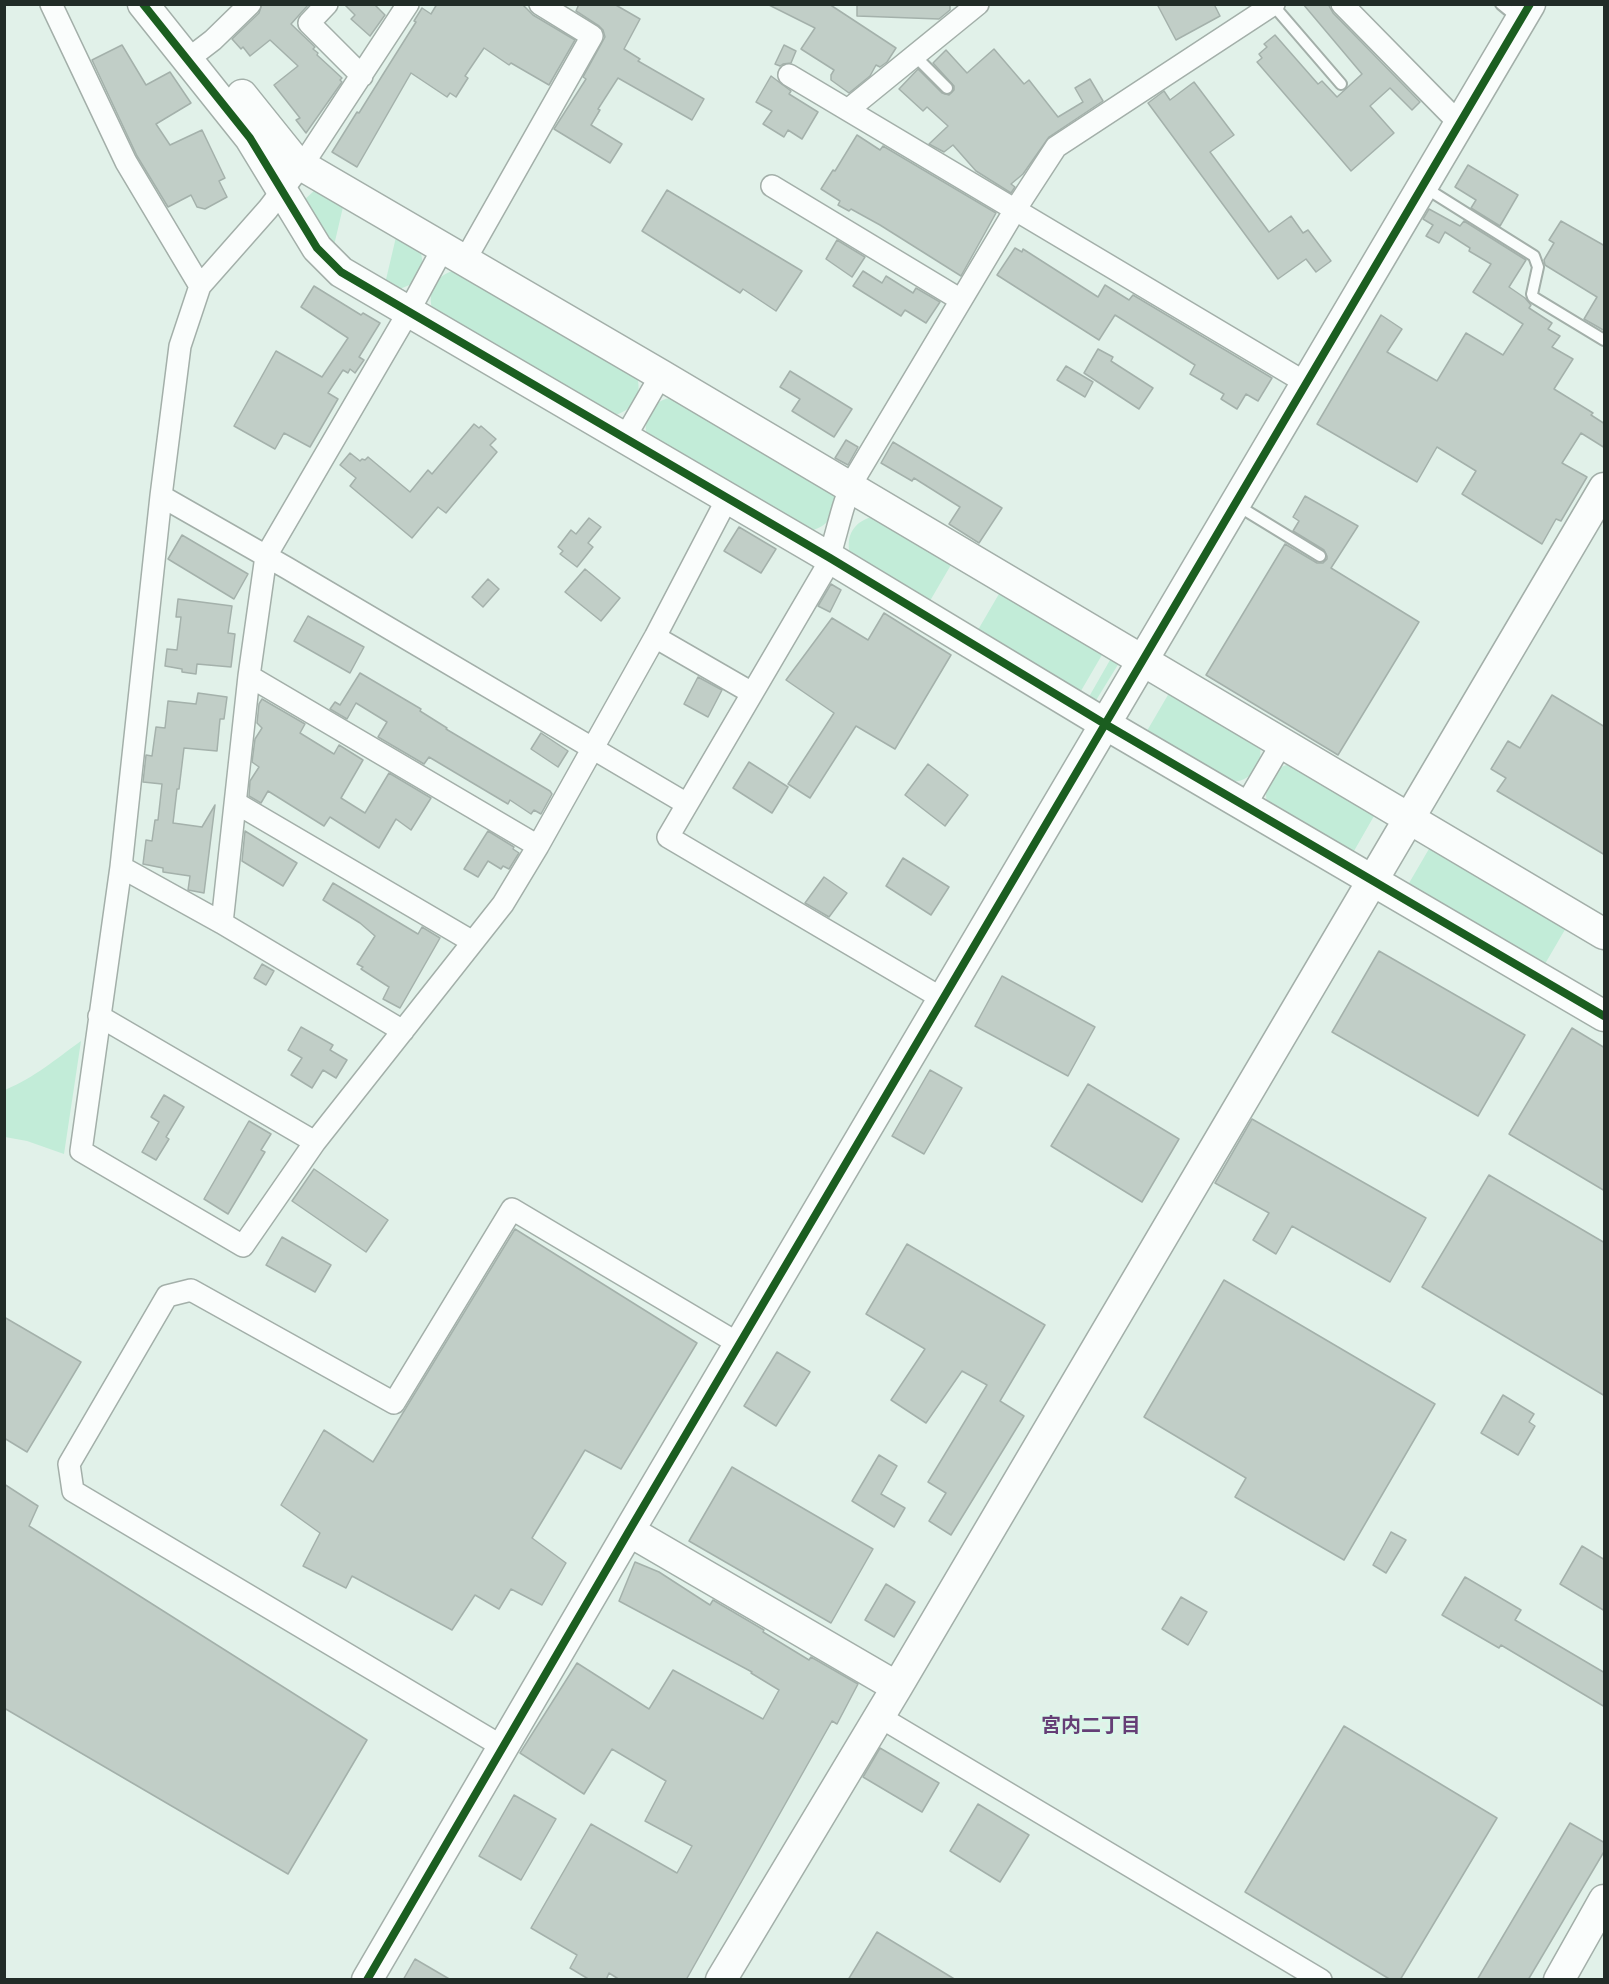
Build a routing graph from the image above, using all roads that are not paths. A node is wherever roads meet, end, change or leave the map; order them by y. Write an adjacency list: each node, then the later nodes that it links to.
1 (51, 4): 26 (street)
2 (143, 4): 12 (street)
3 (168, 4): 12 (street)
4 (250, 4): 12 (street)
5 (327, 4): 15 (street)
6 (408, 4): 15 (street)
7 (978, 4): 13 (street)
8 (1342, 4): 19 (street)
9 (1273, 5): 16 (lane); 24 (street)
10 (554, 8): 25 (street)
11 (1517, 10): 19 (street)
12 (196, 54): 20 (street); 23 (street)
13 (915, 56): 17 (lane); 18 (street)
14 (789, 75): 18 (street)
15 (362, 76): 20 (street)
16 (1341, 84)
17 (947, 88)
18 (849, 109): 24 (street)
19 (1459, 123): 22 (street)
20 (301, 165): 23 (street); 25 (street)
21 (772, 186): 27 (street)
22 (1422, 186): 29 (lane); 31 (street)
23 (281, 192): 26 (street); 28 (street)
24 (1015, 210): 27 (street); 31 (street)
25 (454, 254): 28 (street); 30 (street)
26 (200, 286): 35 (street)
27 (962, 300): 33 (street)
28 (409, 311): 32 (street); 38 (street)
29 (1605, 340)
30 (661, 375): 32 (street); 33 (street)
31 (1306, 383): 37 (street)
32 (624, 439): 36 (street)
33 (850, 487): 40 (street); 42 (street)
34 (1605, 488): 51 (street)
35 (161, 496): 38 (street); 53 (street)
36 (726, 499): 40 (street); 41 (street)
37 (1235, 504): 39 (lane); 42 (street)
38 (266, 556): 43 (street); 47 (street)
39 (1320, 556)
40 (830, 558): 44 (street); 45 (street)
41 (655, 637): 44 (street); 47 (street)
42 (1143, 661): 45 (street); 46 (street)
43 (249, 676): 48 (street); 52 (street)
44 (752, 693): 49 (street)
45 (1105, 724): 50 (street); 58 (street)
46 (1282, 743): 50 (street); 51 (street)
47 (593, 749): 49 (street); 52 (street)
48 (236, 803): 55 (street); 57 (street)
49 (687, 804): 58 (street)
50 (1245, 806): 54 (street)
51 (1409, 818): 54 (street); 56 (street)
52 (538, 846): 57 (street)
53 (121, 867): 55 (street); 59 (street)
54 (1372, 880): 60 (street); 65 (street)
55 (222, 924): 61 (street)
56 (1605, 934)
57 (473, 942): 61 (street)
58 (943, 999): 63 (street)
59 (99, 1016): 62 (street); 62 (street)
60 (1605, 1016)
61 (403, 1031): 62 (street)
62 (315, 1142)
63 (739, 1344): 64 (street); 67 (street)
64 (629, 1531): 65 (street); 67 (street)
65 (897, 1687): 66 (street)
66 (880, 1717): 70 (street); 71 (street)
67 (503, 1747): 69 (street)
68 (1605, 1900): 72 (street)
69 (367, 1980)
70 (721, 1980)
71 (1321, 1980)
72 (1559, 1980)

